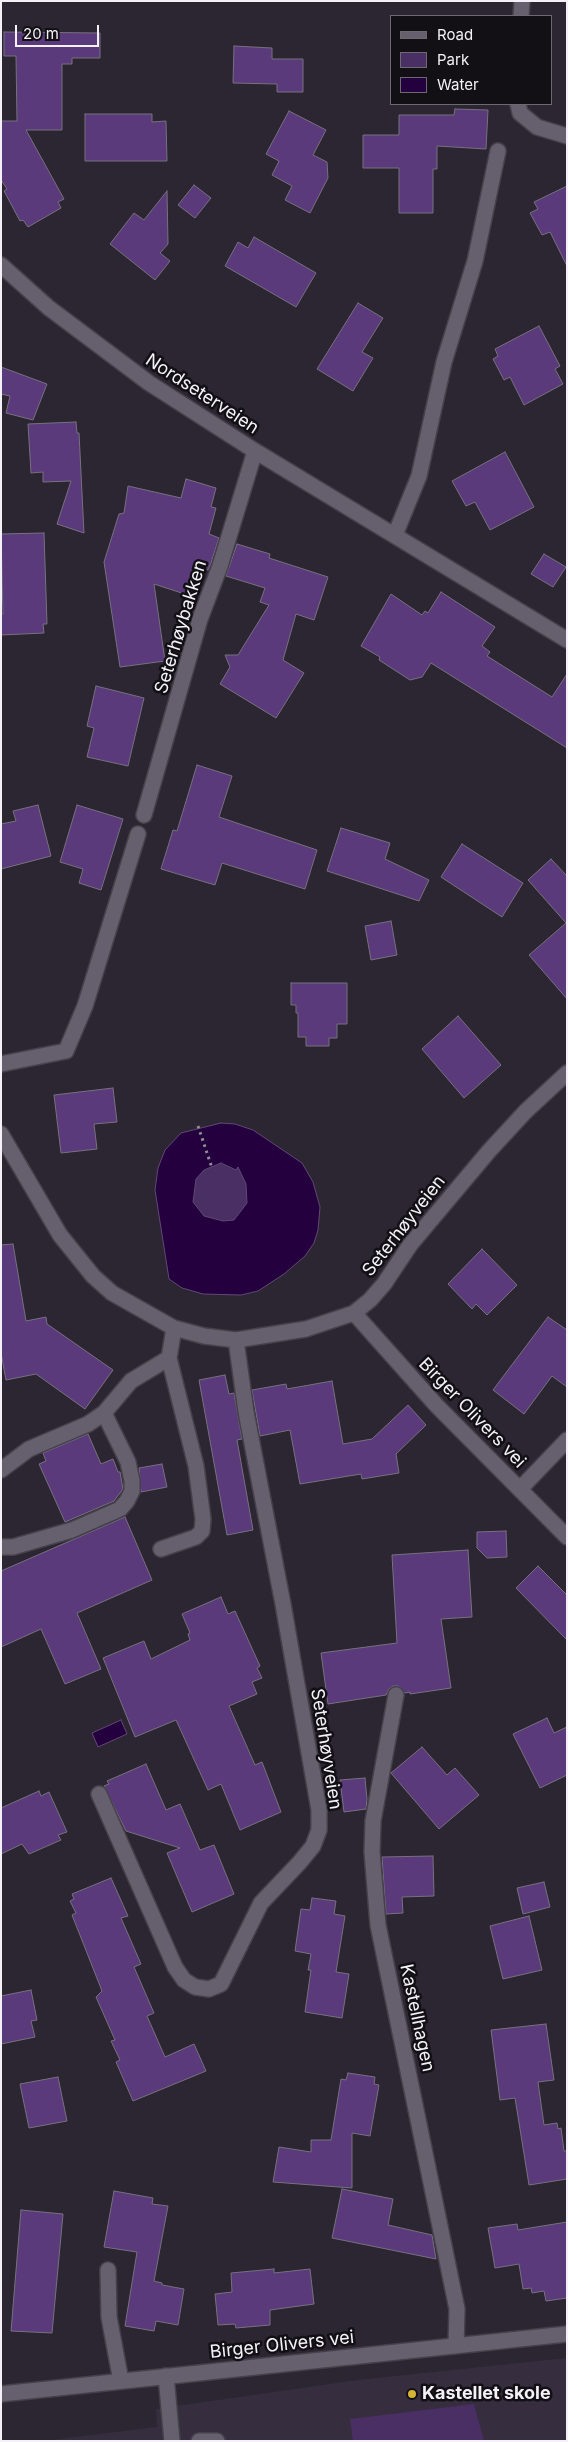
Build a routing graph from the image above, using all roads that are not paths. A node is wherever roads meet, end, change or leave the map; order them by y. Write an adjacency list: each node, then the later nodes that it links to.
1 (522, 1): 2 (street)
2 (521, 15)
3 (518, 105): 4 (street)
4 (567, 136)
5 (498, 151): 8 (street)
6 (1, 265): 7 (street, Nordseterveien)
7 (255, 451): 8 (street, Nordseterveien); 10 (street, Seterhøybakken)
8 (394, 535): 9 (street, Nordseterveien)
9 (567, 640)
10 (144, 815)
11 (138, 834): 12 (street)
12 (1, 1064)
13 (567, 1073): 15 (street, Seterhøyveien)
14 (1, 1134): 16 (street, Seterhøyveien)
15 (354, 1313): 17 (street, Seterhøyveien); 22 (street, Birger Olivers vei)
16 (174, 1328): 17 (street, Seterhøyveien); 18 (street)
17 (236, 1340): 27 (street, Seterhøyveien)
18 (169, 1358): 19 (street); 25 (street)
19 (104, 1413): 21 (street); 24 (street)
20 (567, 1440): 22 (street)
21 (1, 1470)
22 (520, 1489): 23 (street, Birger Olivers vei)
23 (567, 1537)
24 (1, 1547)
25 (161, 1549)
26 (396, 1695): 30 (street, Kastellhagen)
27 (99, 1794)
28 (108, 2270): 32 (street)
29 (567, 2334): 30 (street, Birger Olivers vei)
30 (456, 2346): 31 (street, Birger Olivers vei)
31 (166, 2376): 32 (street, Birger Olivers vei); 34 (street)
32 (121, 2381): 33 (street, Birger Olivers vei)
33 (1, 2394)
34 (172, 2441)
35 (200, 2441): 36 (street)
36 (217, 2441)

